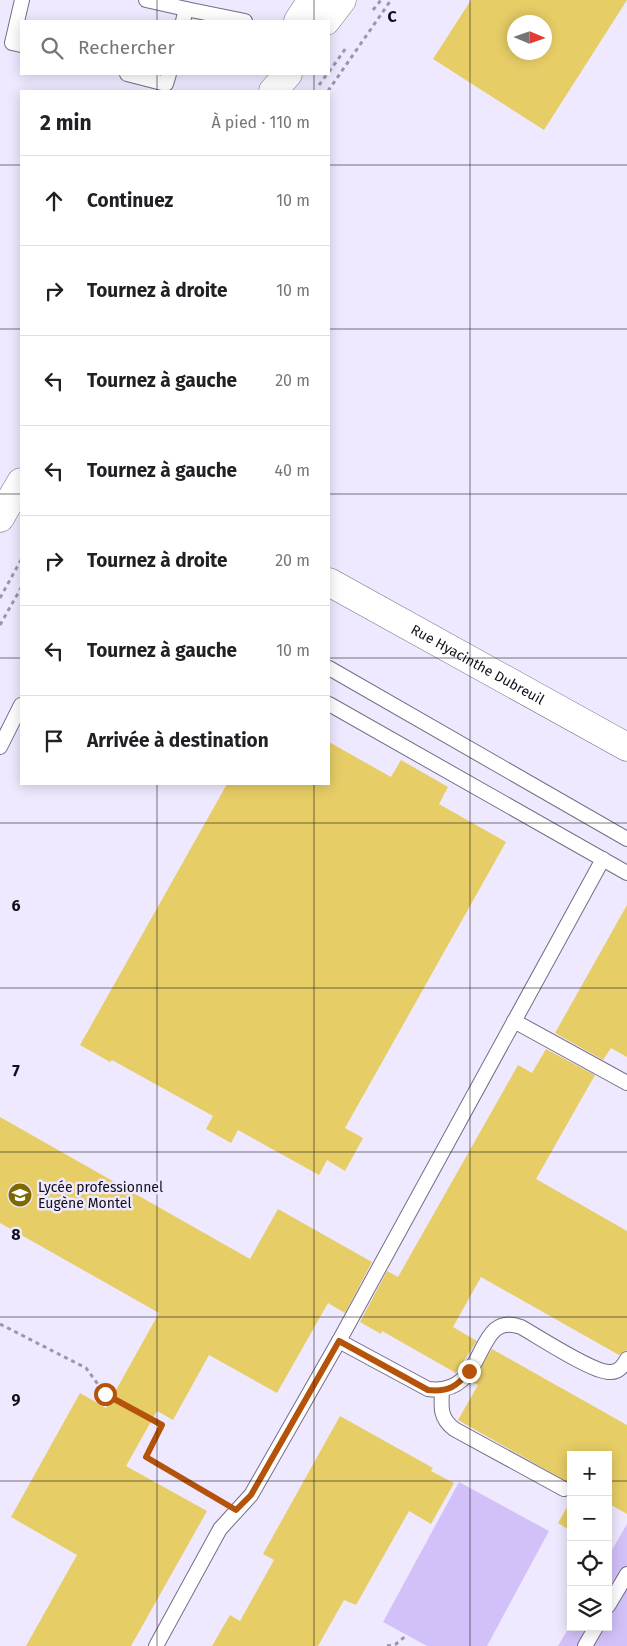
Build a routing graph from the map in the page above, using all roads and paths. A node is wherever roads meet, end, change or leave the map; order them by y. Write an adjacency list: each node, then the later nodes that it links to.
1 (22, 0): 10 (lane)
2 (146, 0): 6 (lane)
3 (312, 0): 8 (street)
4 (342, 0): 9 (street)
5 (391, 0): 19 (path)
6 (185, 15): 7 (lane)
7 (235, 20)
8 (299, 20)
9 (327, 20)
10 (20, 45)
11 (131, 75): 12 (lane)
12 (169, 75)
13 (267, 75): 16 (street)
14 (287, 75): 17 (street)
15 (326, 75): 18 (path)
16 (260, 90)
17 (274, 90)
18 (315, 90)
19 (329, 90)
20 (20, 484): 21 (street)
21 (0, 518)
22 (20, 562): 25 (path)
23 (330, 583): 31 (street, Rue Hyacinthe Dubreuil)
24 (20, 590): 26 (path)
25 (0, 598)
26 (0, 625)
27 (330, 669): 32 (lane)
28 (330, 705): 33 (lane)
29 (20, 707): 30 (lane)
30 (0, 747)
31 (627, 747)
32 (627, 839)
33 (603, 859): 34 (lane); 35 (lane)
34 (627, 873)
35 (514, 1021): 36 (lane); 38 (lane)
36 (627, 1083)
37 (0, 1324): 42 (path)
38 (339, 1341): 40 (lane); 42 (lane)
39 (627, 1360): 40 (lane)
40 (442, 1391): 41 (lane)
41 (564, 1489)
42 (236, 1510): 47 (lane)
43 (627, 1574): 44 (lane)
44 (612, 1599)
45 (594, 1631): 49 (lane)
46 (407, 1635): 48 (path)
47 (156, 1646)
48 (387, 1646)
49 (585, 1646)

